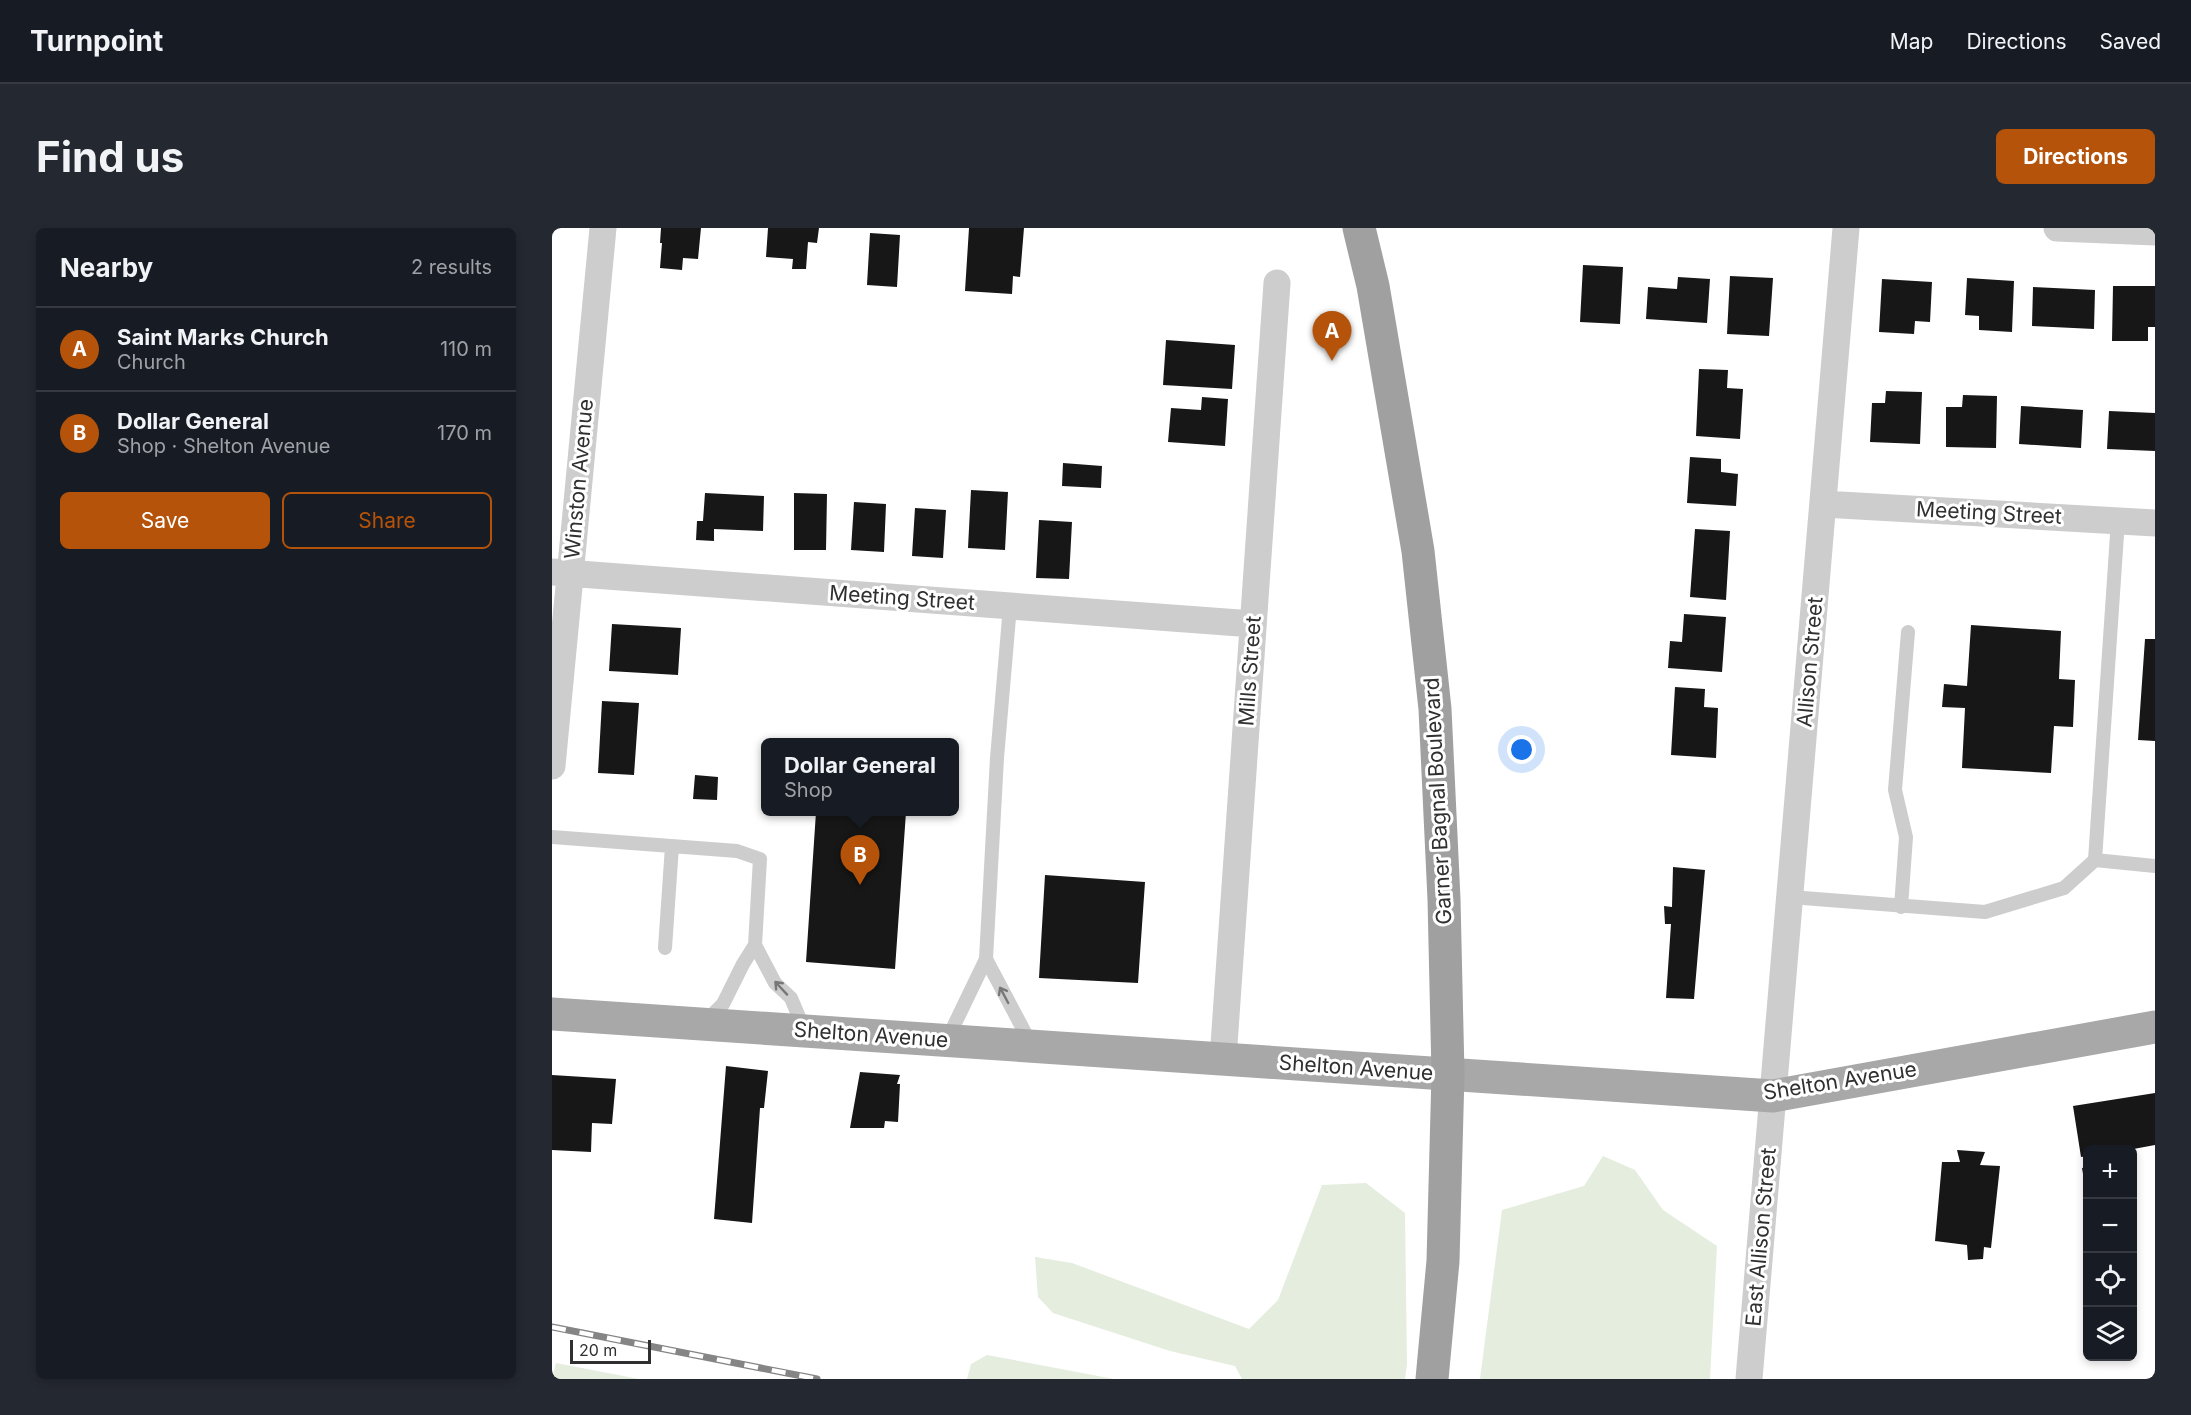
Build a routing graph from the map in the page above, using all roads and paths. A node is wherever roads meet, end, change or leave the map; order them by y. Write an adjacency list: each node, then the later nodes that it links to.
1 (603, 228): 10 (street, Winston Avenue)
2 (1359, 228): 31 (highway, Garner Bagnal Boulevard)
3 (1846, 228): 7 (street, Allison Street)
4 (2057, 228): 5 (street)
5 (2155, 232)
6 (1276, 283): 12 (street, Mills Street)
7 (1823, 504): 8 (street, Meeting Street); 19 (street, Allison Street)
8 (2118, 520): 9 (street, Meeting Street); 17 (lane)
9 (2155, 523)
10 (561, 573): 11 (street, Meeting Street); 14 (street, Winston Avenue)
11 (1010, 606): 12 (street, Meeting Street); 23 (lane)
12 (1253, 624): 30 (street, Mills Street)
13 (1908, 632): 20 (lane)
14 (552, 766)
15 (552, 837): 16 (lane)
16 (672, 846): 21 (lane); 22 (lane)
17 (2095, 860): 18 (lane); 20 (lane)
18 (2155, 866)
19 (1790, 897): 20 (lane); 32 (street, Allison Street)
20 (1901, 907)
21 (755, 945): 25 (lane); 27 (lane, one-way to 21)
22 (665, 948)
23 (986, 959): 28 (lane); 29 (lane, one-way to 23)
24 (552, 1014): 25 (main road, Shelton Avenue)
25 (704, 1024): 27 (main road, Shelton Avenue)
26 (2155, 1027): 32 (main road, Shelton Avenue)
27 (805, 1031): 28 (main road, Shelton Avenue)
28 (947, 1040): 29 (main road, Shelton Avenue)
29 (1032, 1046): 30 (main road, Shelton Avenue)
30 (1223, 1059): 31 (main road, Shelton Avenue)
31 (1448, 1074): 32 (main road, Shelton Avenue); 33 (highway, Garner Bagnal Boulevard)
32 (1773, 1096): 34 (street, East Allison Street)
33 (1432, 1379)
34 (1749, 1379)

